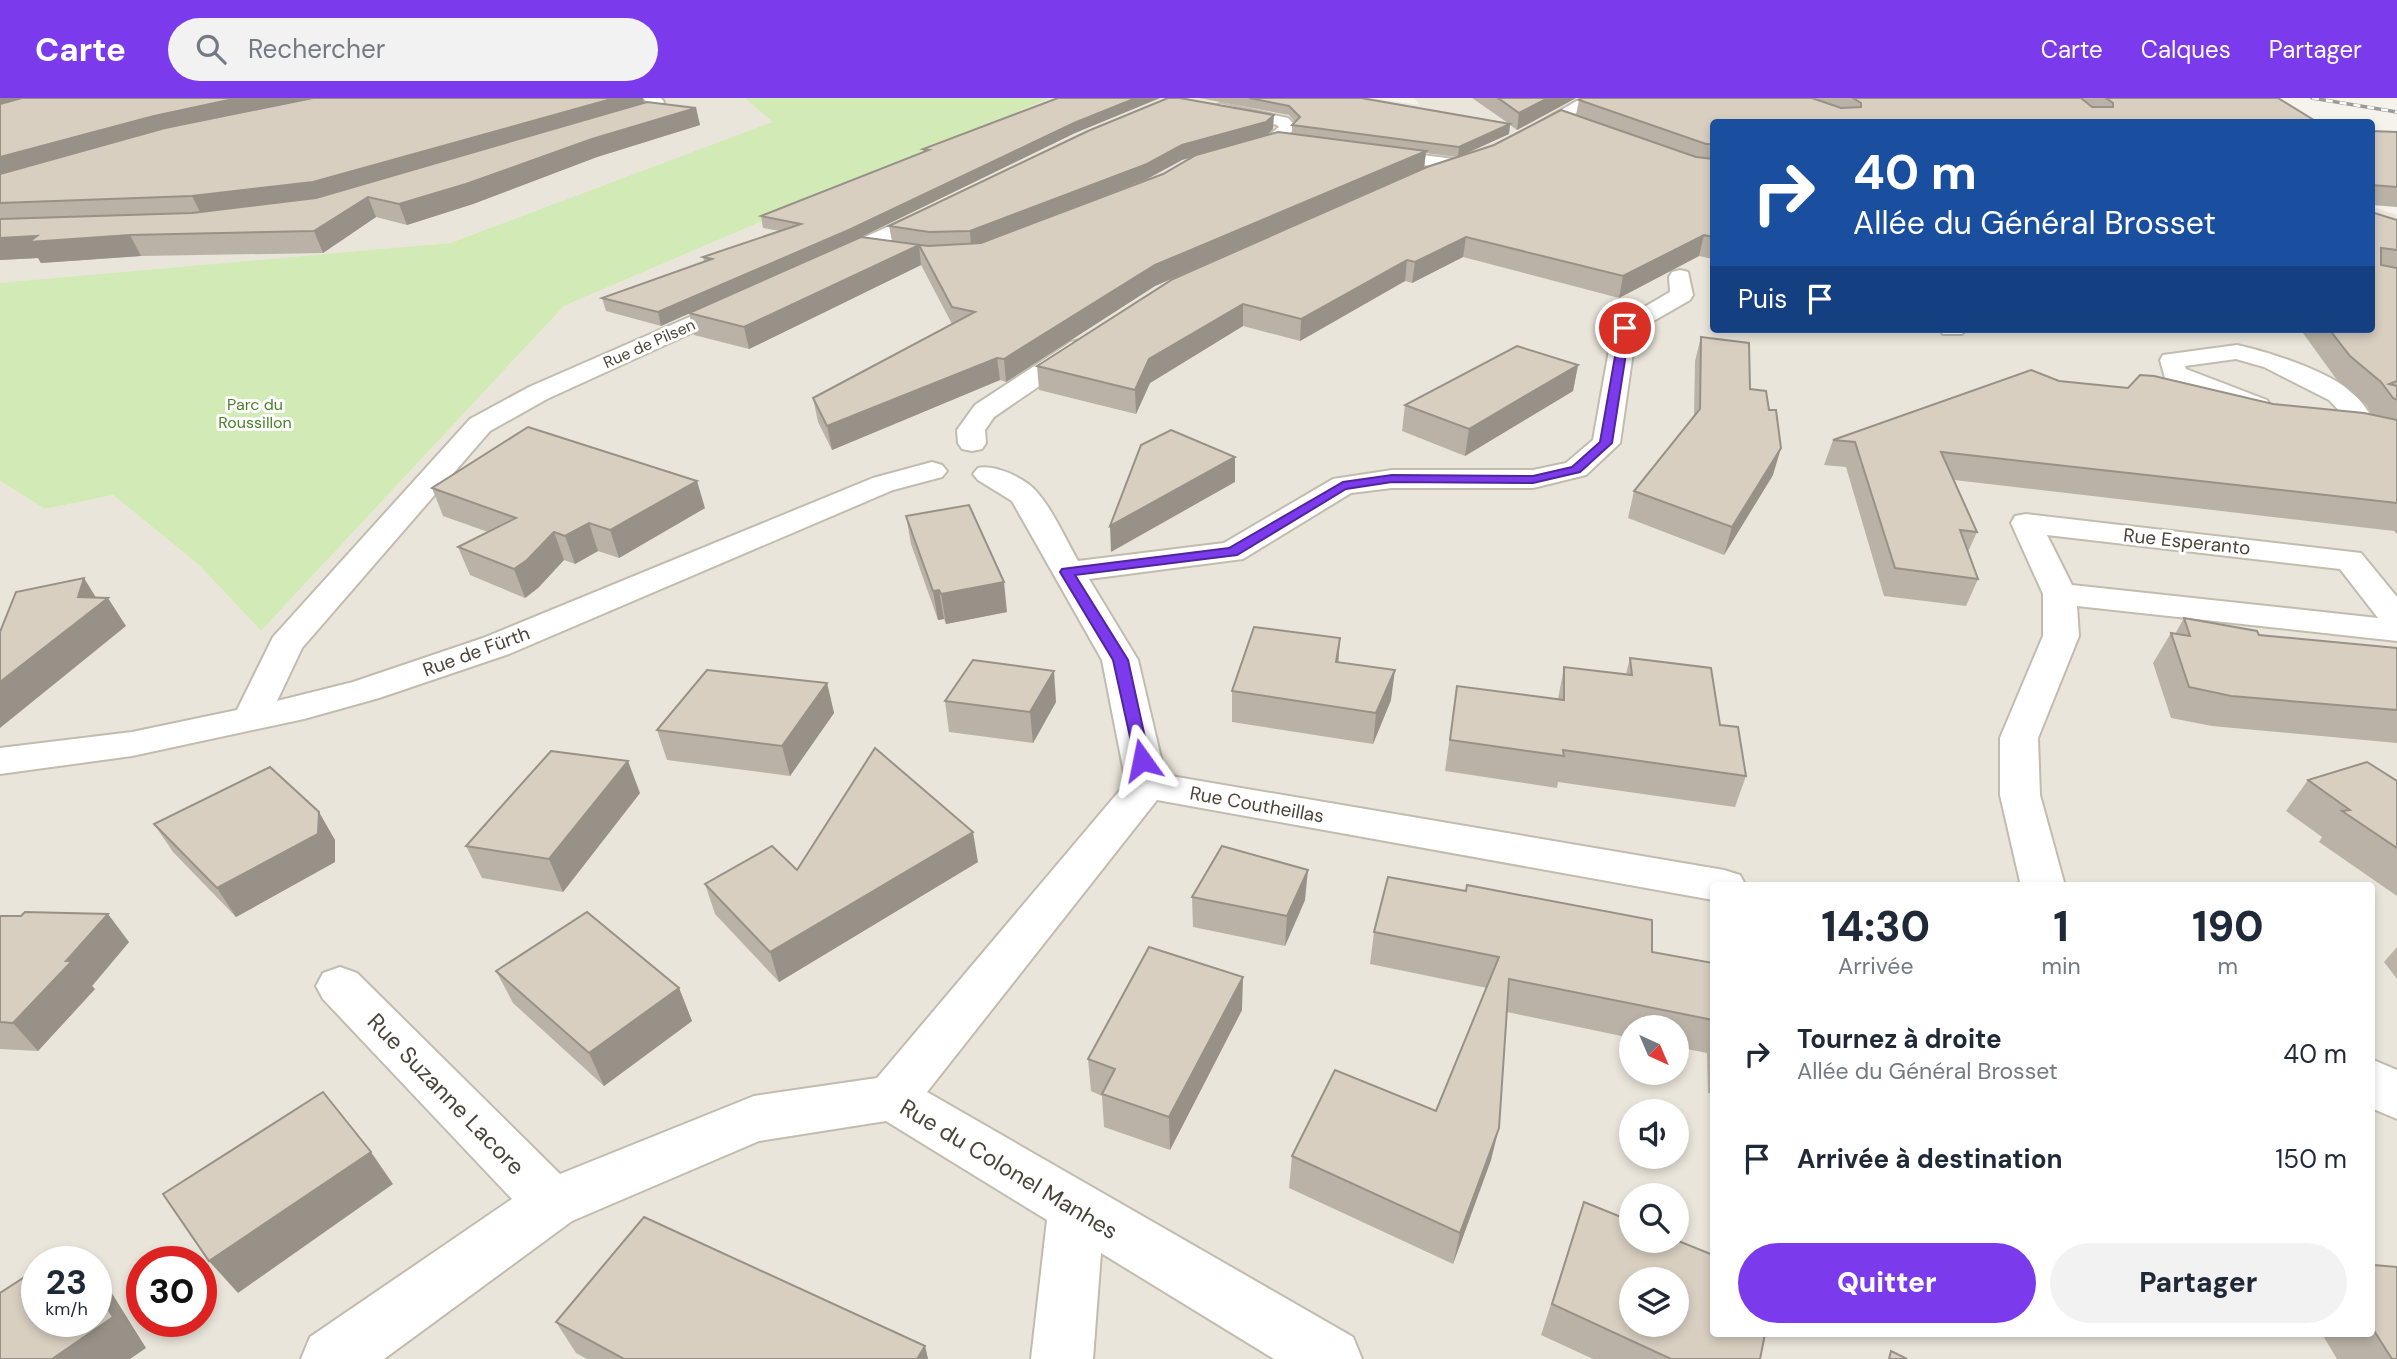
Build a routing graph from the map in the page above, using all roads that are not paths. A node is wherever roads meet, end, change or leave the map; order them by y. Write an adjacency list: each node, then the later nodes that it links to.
1 (651, 98): 6 (street)
2 (1594, 98): 4 (street)
3 (1198, 105): 7 (street)
4 (1559, 112): 5 (street); 9 (street)
5 (1583, 128)
6 (599, 129)
7 (1276, 141): 8 (street); 10 (street)
8 (1301, 144)
9 (1507, 145)
10 (1254, 148)
11 (1350, 150): 12 (street)
12 (1418, 179)
13 (957, 202): 14 (street)
14 (861, 247): 15 (street); 16 (street)
15 (896, 252)
16 (812, 269)
17 (1680, 277): 23 (street)
18 (764, 291): 27 (street, Rue de Pilsen)
19 (1097, 335): 22 (street)
20 (2280, 412): 21 (street)
21 (2329, 423)
22 (963, 469): 23 (street); 27 (street, Rue de Fürth)
23 (1067, 572): 29 (street)
24 (2060, 594): 25 (street, Rue Esperanto); 26 (street); 30 (street, Rue Esperanto)
25 (2397, 620)
26 (2397, 631)
27 (252, 719): 28 (street, Rue de Fürth)
28 (0, 761)
29 (1147, 785): 31 (street, Rue Coutheillas); 35 (street, Rue du Colonel Manhes)
30 (2042, 882)
31 (1710, 884)
32 (341, 986): 36 (street, Rue Suzanne Lacore)
33 (2375, 1083): 34 (street)
34 (2397, 1097)
35 (892, 1098): 36 (street); 37 (street, Rue du Colonel Manhes)
36 (552, 1203): 38 (street)
37 (1076, 1209): 39 (street); 40 (street, Rue du Colonel Manhes)
38 (332, 1359)
39 (1062, 1359)
40 (1331, 1359)

